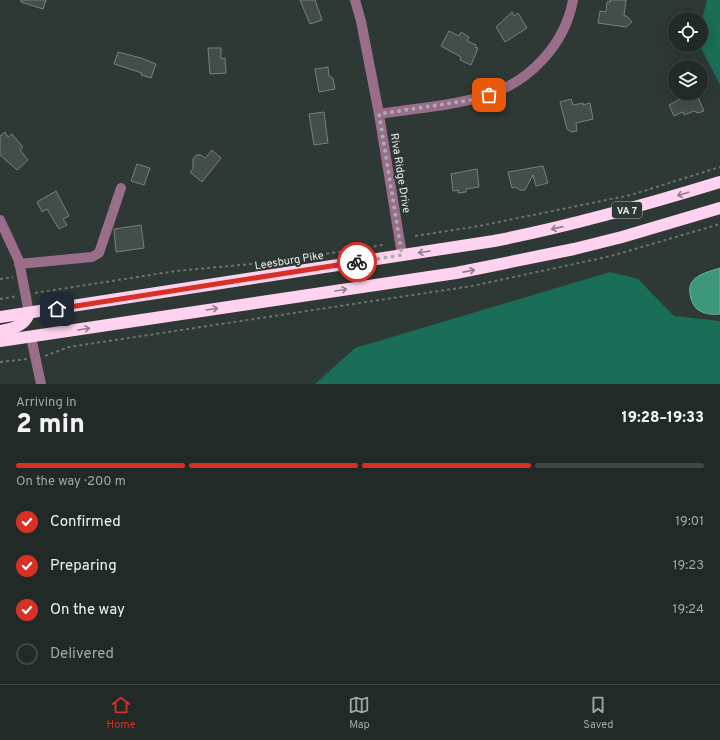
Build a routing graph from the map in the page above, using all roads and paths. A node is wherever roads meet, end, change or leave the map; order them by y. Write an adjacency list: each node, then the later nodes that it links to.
1 (355, 0): 3 (street, Riva Ridge Drive)
2 (573, 0): 3 (street)
3 (379, 114): 12 (street, Riva Ridge Drive)
4 (720, 167): 10 (path)
5 (720, 182): 12 (highway, Leesburg Pike / VA 7, one-way to 12)
6 (121, 188): 13 (street)
7 (720, 208): 19 (highway, VA 7, one-way to 7)
8 (0, 220): 13 (street)
9 (720, 224): 21 (path)
10 (415, 236)
11 (383, 245): 14 (path)
12 (402, 255): 16 (highway, Leesburg Pike / VA 7)
13 (19, 264): 14 (street)
14 (26, 294): 15 (path); 16 (street)
15 (0, 299)
16 (29, 313): 17 (highway, Leesburg Pike / VA 7); 18 (highway)
17 (0, 317)
18 (0, 331)
19 (31, 337): 20 (highway, VA 7); 21 (street)
20 (0, 341)
21 (36, 357): 22 (path); 23 (street)
22 (0, 362)
23 (41, 384)

